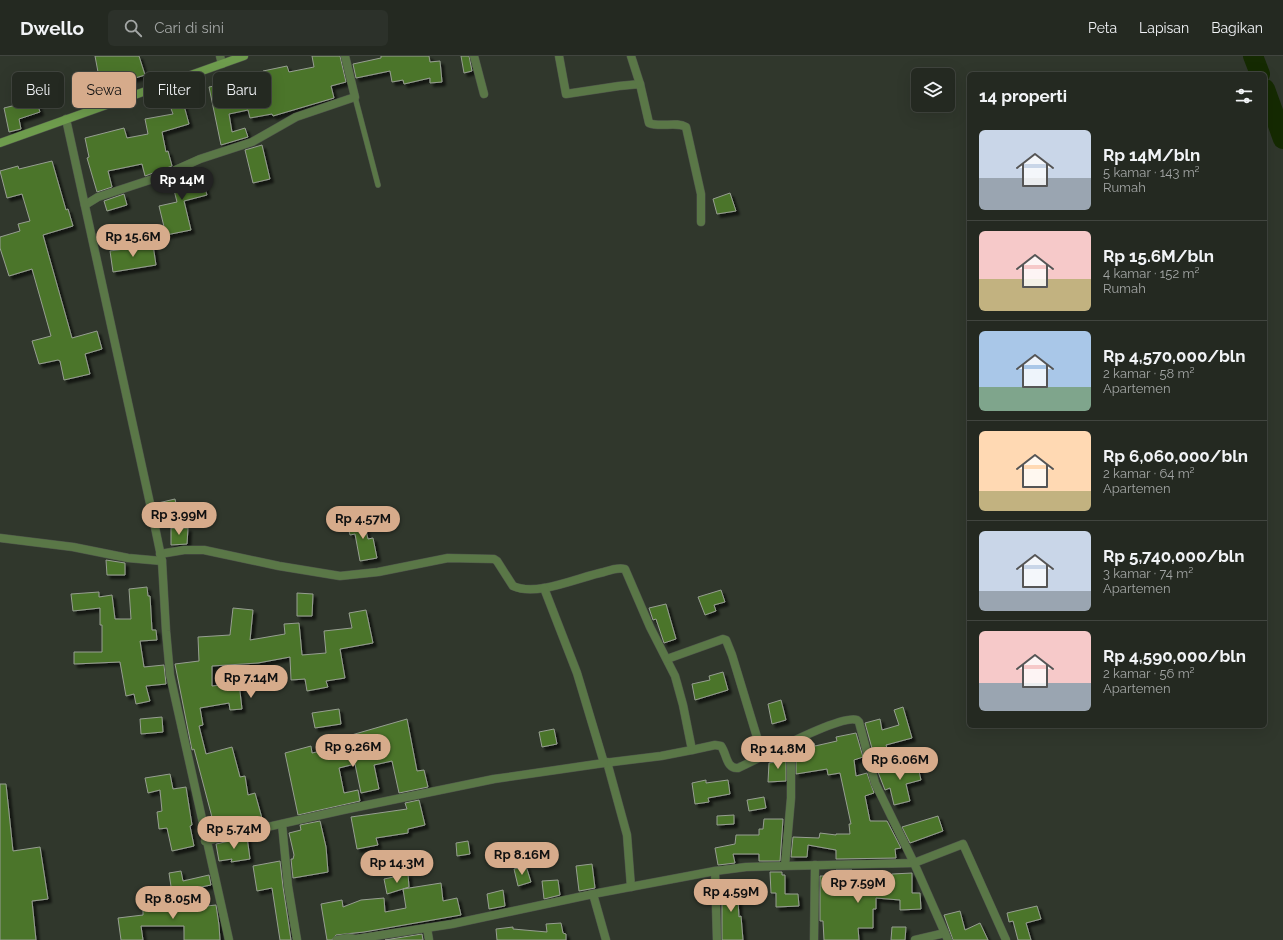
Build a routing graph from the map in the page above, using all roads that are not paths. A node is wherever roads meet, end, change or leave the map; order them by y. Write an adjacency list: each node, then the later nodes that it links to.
1 (244, 56): 6 (main road)
2 (345, 56): 9 (street)
3 (474, 56): 8 (street)
4 (559, 56): 7 (street)
5 (631, 56): 7 (street)
6 (221, 60): 10 (main road)
7 (640, 84): 14 (street)
8 (484, 94)
9 (355, 97): 12 (lane); 13 (street)
10 (66, 118): 11 (main road); 13 (street)
11 (0, 143)
12 (378, 185)
13 (85, 205): 16 (street)
14 (701, 222)
15 (0, 538): 16 (street)
16 (161, 558): 17 (street); 24 (street)
17 (544, 588): 18 (street); 22 (street)
18 (667, 659): 20 (street); 21 (street)
19 (791, 743): 21 (street); 25 (street); 26 (street)
20 (692, 750): 21 (street); 22 (street)
21 (763, 757)
22 (606, 762): 23 (street); 29 (street)
23 (282, 824): 24 (street); 34 (street)
24 (206, 841): 33 (street)
25 (914, 863): 27 (street); 32 (street); 42 (street)
26 (785, 865): 27 (street); 28 (street)
27 (815, 865): 40 (street)
28 (715, 871): 29 (street); 39 (street)
29 (631, 887): 30 (street)
30 (593, 894): 31 (street); 38 (street)
31 (427, 928): 36 (street); 37 (street)
32 (947, 937): 41 (street)
33 (229, 940)
34 (297, 940)
35 (337, 940): 36 (street)
36 (356, 940)
37 (430, 940)
38 (606, 940)
39 (717, 940)
40 (814, 940)
41 (915, 940)
42 (1006, 940)

